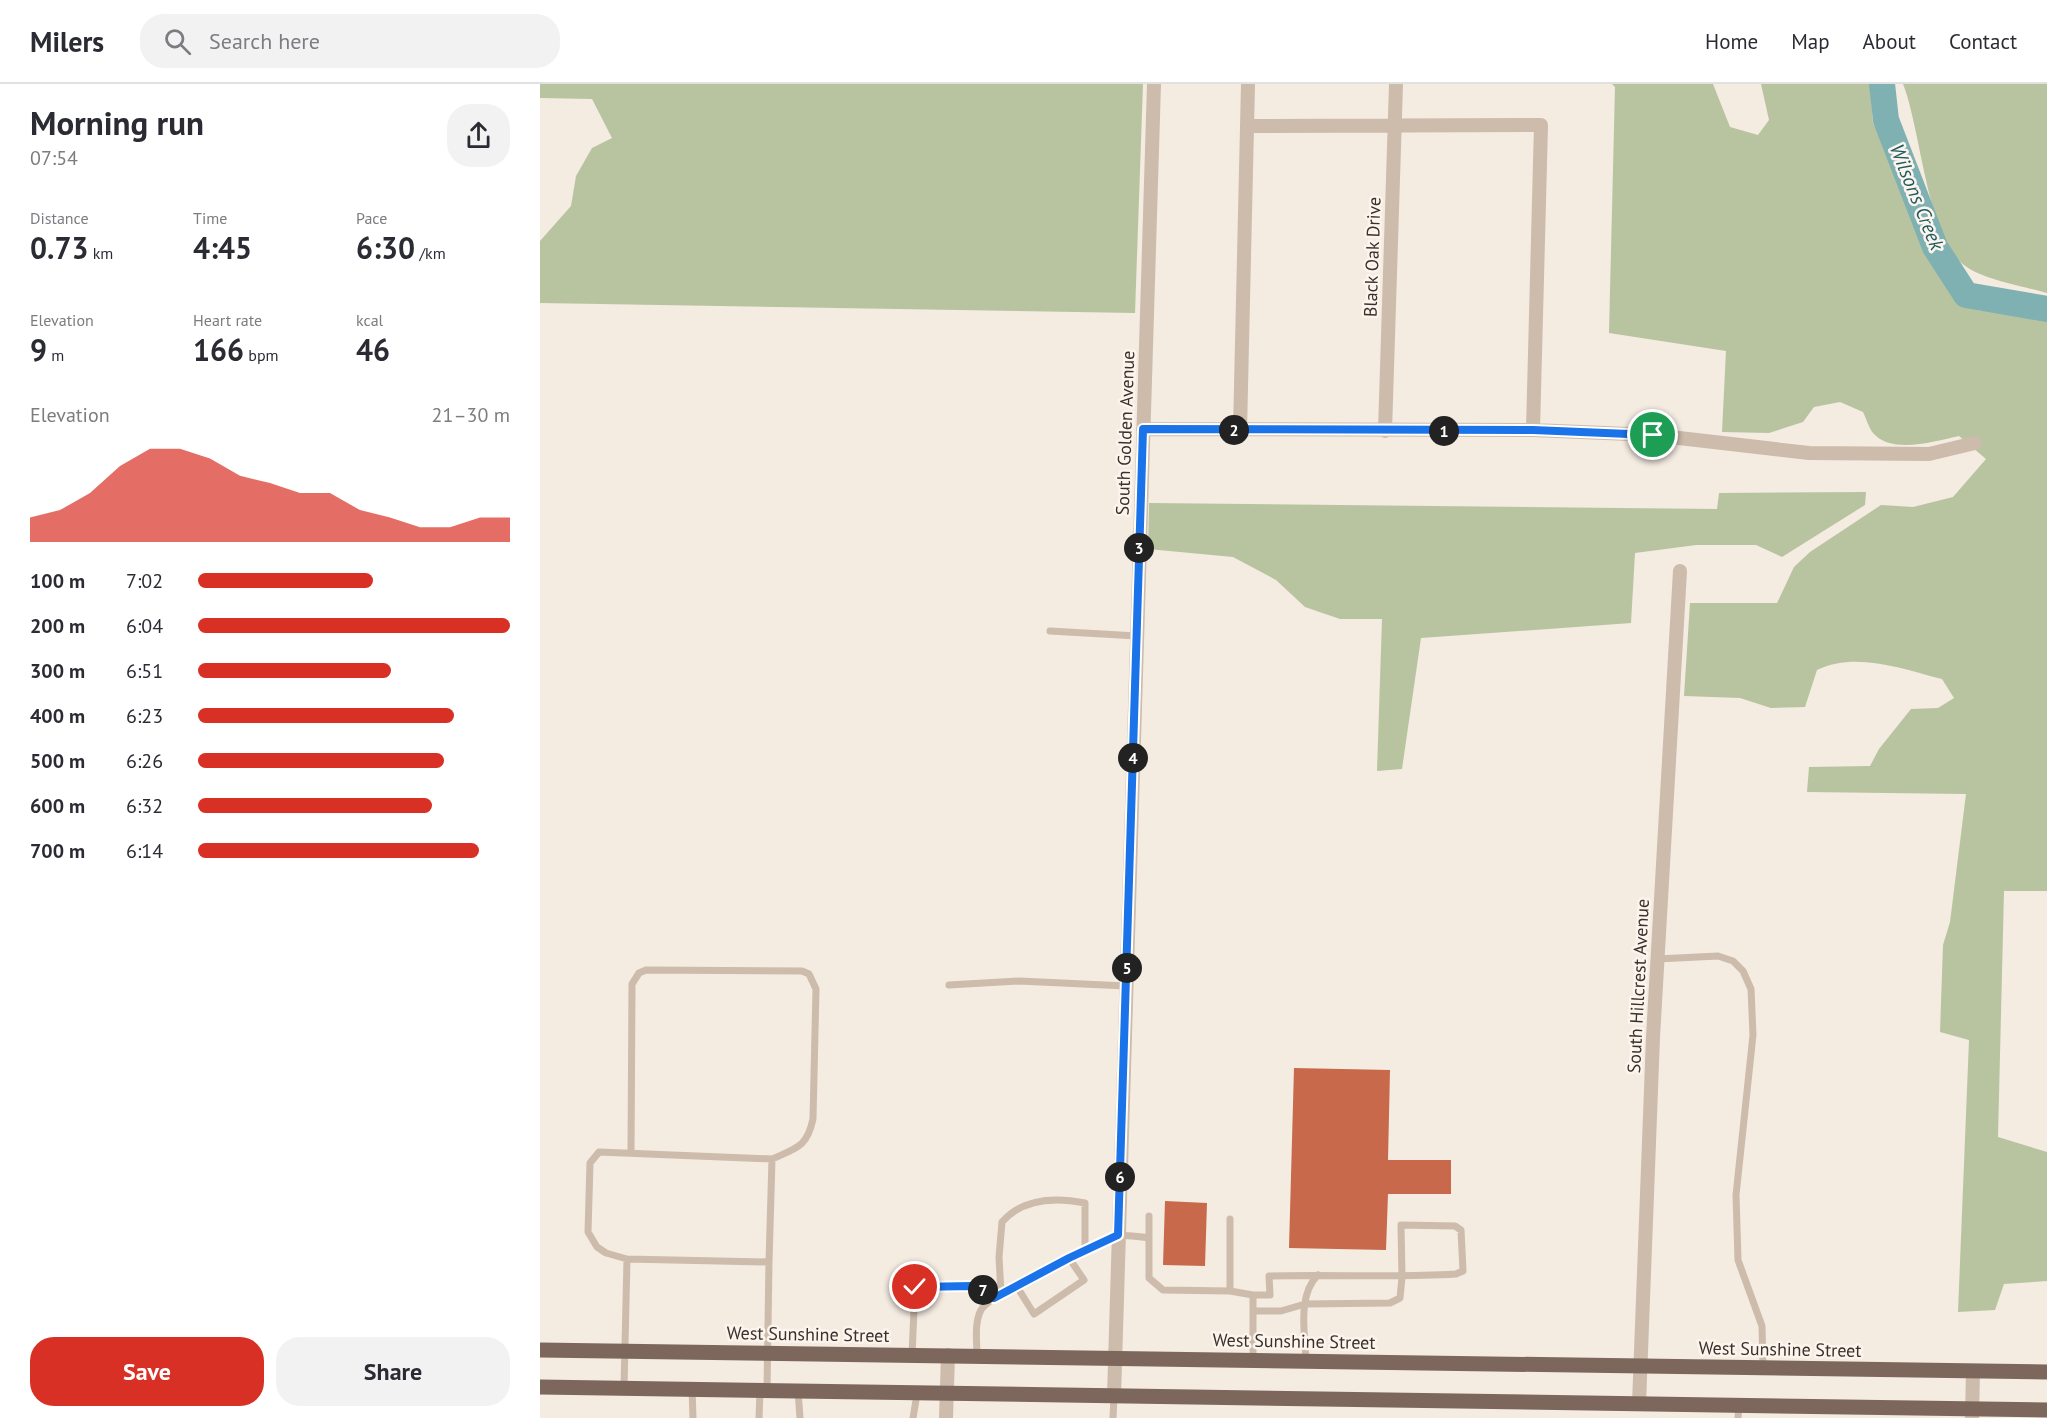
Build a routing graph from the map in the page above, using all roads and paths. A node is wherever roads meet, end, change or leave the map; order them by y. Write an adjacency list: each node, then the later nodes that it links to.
1 (1154, 84): 6 (street, South Golden Avenue)
2 (1248, 84): 4 (street)
3 (1396, 84): 5 (street, Black Oak Drive)
4 (1247, 126): 5 (street); 7 (street)
5 (1395, 127): 8 (street); 9 (street, Black Oak Drive)
6 (1143, 429): 7 (street); 13 (street, South Golden Avenue)
7 (1240, 430): 9 (street)
8 (1533, 430): 9 (street); 10 (street)
9 (1385, 431)
10 (1975, 443)
11 (1680, 571): 14 (street, South Hillcrest Avenue)
12 (1050, 631): 13 (lane)
13 (1137, 636): 16 (street, South Golden Avenue)
14 (1657, 959): 45 (street, South Hillcrest Avenue); 46 (lane)
15 (949, 985): 16 (lane)
16 (1126, 986): 21 (street, South Golden Avenue)
17 (631, 1153): 18 (lane); 18 (lane); 25 (lane)
18 (772, 1159): 26 (lane)
19 (1149, 1216): 22 (lane)
20 (1230, 1219): 30 (lane)
21 (1118, 1235): 22 (lane); 23 (lane); 42 (street, South Golden Avenue)
22 (1149, 1238): 30 (lane)
23 (1085, 1250): 24 (lane); 31 (lane)
24 (1069, 1258): 29 (lane); 29 (lane)
25 (627, 1259): 26 (lane); 37 (lane)
26 (769, 1262): 38 (lane)
27 (1318, 1275): 28 (lane); 32 (lane); 34 (lane)
28 (1402, 1277): 28 (lane); 34 (lane)
29 (1016, 1286): 31 (lane)
30 (1230, 1291): 32 (lane)
31 (1001, 1293): 33 (lane)
32 (1253, 1295): 35 (lane)
33 (994, 1298): 39 (lane); 41 (lane)
34 (1305, 1304): 35 (lane); 44 (lane)
35 (1254, 1311): 43 (lane)
36 (540, 1350): 37 (main road, West Sunshine Street)
37 (626, 1351): 38 (main road, West Sunshine Street); 50 (lane)
38 (766, 1353): 39 (main road, West Sunshine Street); 52 (lane)
39 (912, 1355): 40 (main road, West Sunshine Street)
40 (948, 1355): 41 (main road, West Sunshine Street); 55 (street)
41 (977, 1356): 42 (main road, West Sunshine Street)
42 (1115, 1357): 43 (main road, West Sunshine Street); 56 (street, South Golden Avenue)
43 (1253, 1359): 44 (main road, West Sunshine Street)
44 (1306, 1360): 45 (main road, West Sunshine Street)
45 (1640, 1367): 46 (main road, West Sunshine Street); 57 (street, South Hillcrest Avenue)
46 (1763, 1368): 47 (main road, West Sunshine Street)
47 (1973, 1371): 48 (main road, West Sunshine Street); 61 (street)
48 (2047, 1372)
49 (540, 1387): 50 (main road)
50 (624, 1389): 51 (main road)
51 (692, 1389): 52 (main road); 62 (lane)
52 (764, 1390): 53 (main road); 63 (lane)
53 (798, 1391): 54 (main road); 64 (lane)
54 (917, 1392): 55 (main road); 65 (lane)
55 (947, 1393): 56 (main road); 66 (street)
56 (1114, 1396): 57 (main road); 67 (lane)
57 (1639, 1404): 59 (main road)
58 (2047, 1410): 61 (main road)
59 (1738, 1412): 60 (main road)
60 (1936, 1413): 61 (main road)
61 (1972, 1413)
62 (693, 1418)
63 (759, 1418)
64 (800, 1418)
65 (914, 1418)
66 (946, 1418)
67 (1113, 1418)

